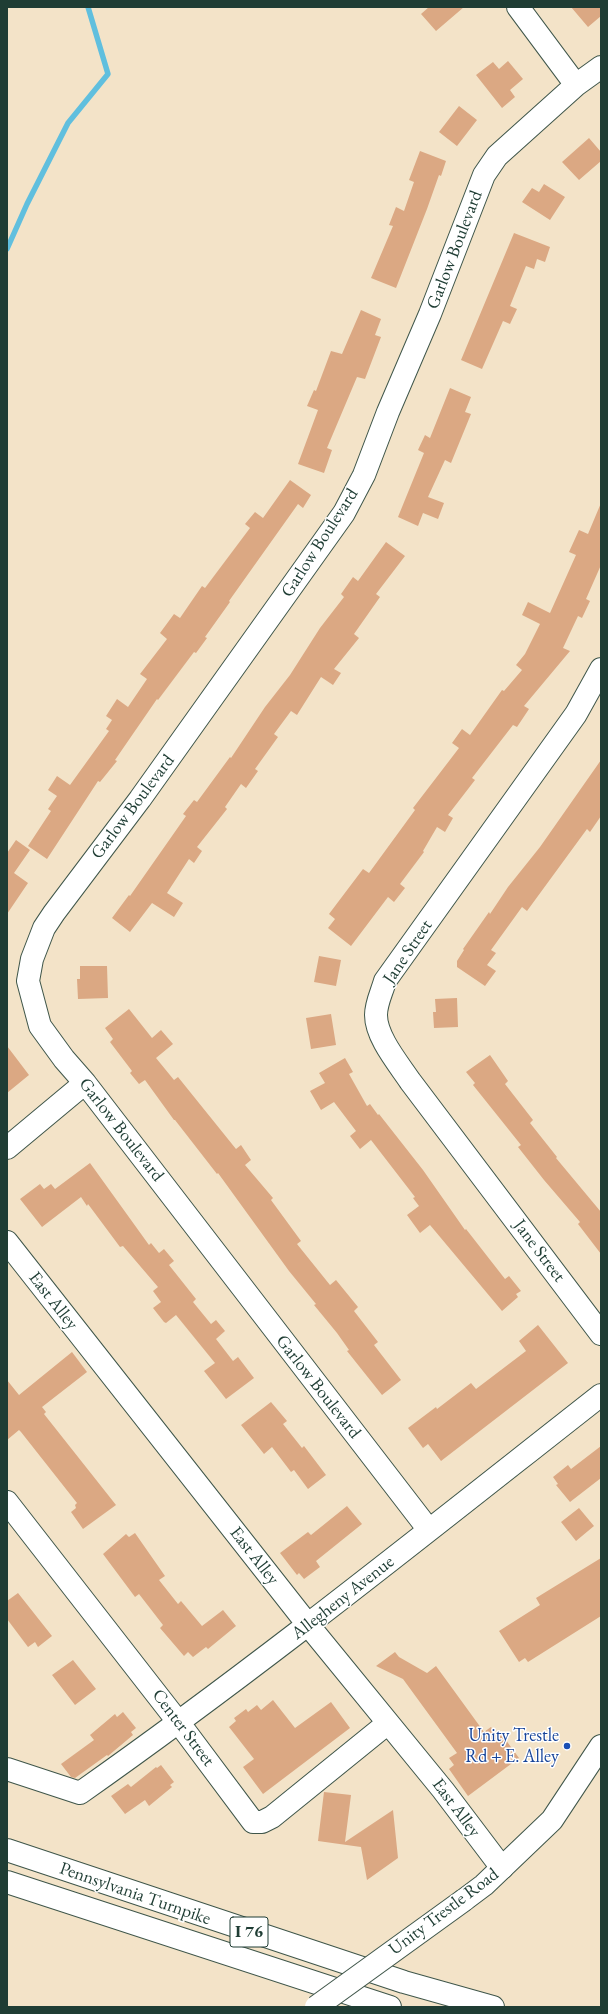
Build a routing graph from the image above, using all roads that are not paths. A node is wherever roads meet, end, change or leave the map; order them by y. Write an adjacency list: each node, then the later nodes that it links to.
1 (518, 7): 3 (main road)
2 (601, 66): 3 (main road, Garlow Boulevard)
3 (576, 85): 5 (main road, Garlow Boulevard)
4 (601, 669): 8 (main road, Jane Street)
5 (85, 1083): 6 (main road); 12 (main road, Garlow Boulevard)
6 (7, 1148)
7 (7, 1242): 13 (main road, East Alley)
8 (601, 1334)
9 (601, 1395): 12 (main road, Allegheny Avenue)
10 (7, 1502): 11 (main road, Center Street)
11 (14, 1525): 15 (main road, Center Street)
12 (429, 1530): 13 (main road, Allegheny Avenue)
13 (309, 1626): 14 (main road, East Alley); 15 (main road, Allegheny Avenue)
14 (388, 1722): 15 (main road, Center Street); 19 (main road, East Alley)
15 (179, 1723): 17 (main road, Allegheny Avenue)
16 (601, 1746): 19 (main road, Unity Trestle Road)
17 (7, 1769)
18 (7, 1850): 23 (main road, Pennsylvania Turnpike / I 76)
19 (502, 1868): 21 (main road, Unity Trestle Road, bridge)
20 (7, 1882): 22 (main road, Pennsylvania Turnpike / I 76)
21 (316, 2007)
22 (390, 2007)
23 (493, 2007)

